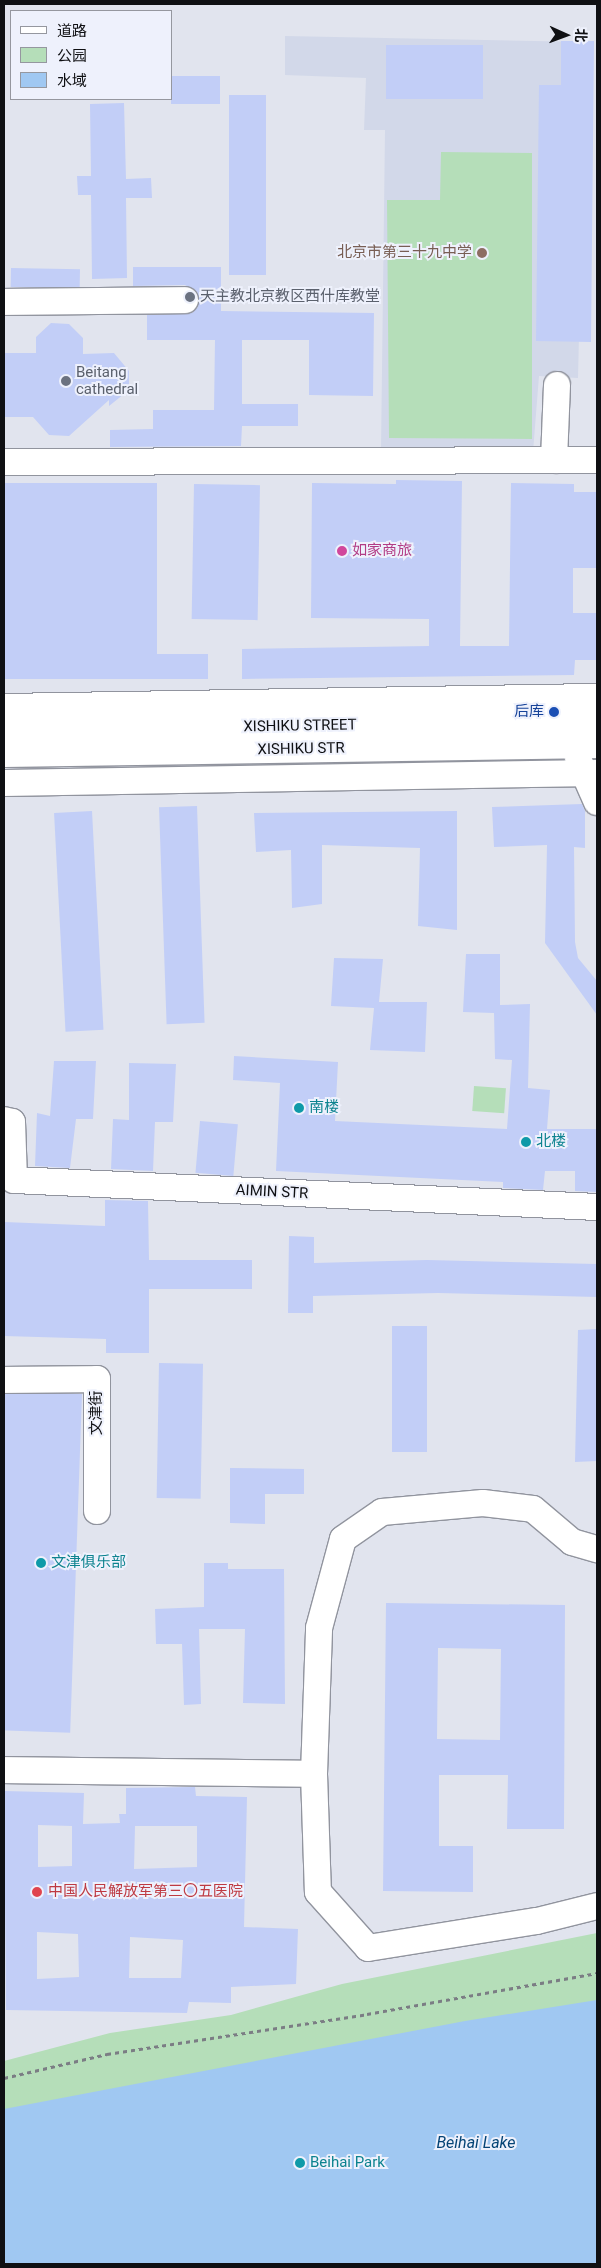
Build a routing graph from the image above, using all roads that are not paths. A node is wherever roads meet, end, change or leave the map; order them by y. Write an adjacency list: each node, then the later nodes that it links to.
1 (185, 300): 2 (street)
2 (4, 302)
3 (557, 385): 4 (street)
4 (554, 460): 5 (street); 6 (street)
5 (597, 460)
6 (4, 462)
7 (597, 697): 8 (street, XISHIKU STREET)
8 (4, 707)
9 (597, 721): 10 (main road, XISHIKU STREET)
10 (4, 732)
11 (585, 745): 12 (main road, XISHIKU STR); 13 (street)
12 (4, 753)
13 (591, 774): 14 (street); 15 (street)
14 (4, 783)
15 (597, 802)
16 (4, 1120): 17 (street, AIMIN STR)
17 (597, 1207)
18 (4, 1380): 19 (street, 文津街)
19 (97, 1511)
20 (597, 1550): 22 (street)
21 (4, 1770): 22 (street)
22 (314, 1774): 23 (street)
23 (597, 1906)

